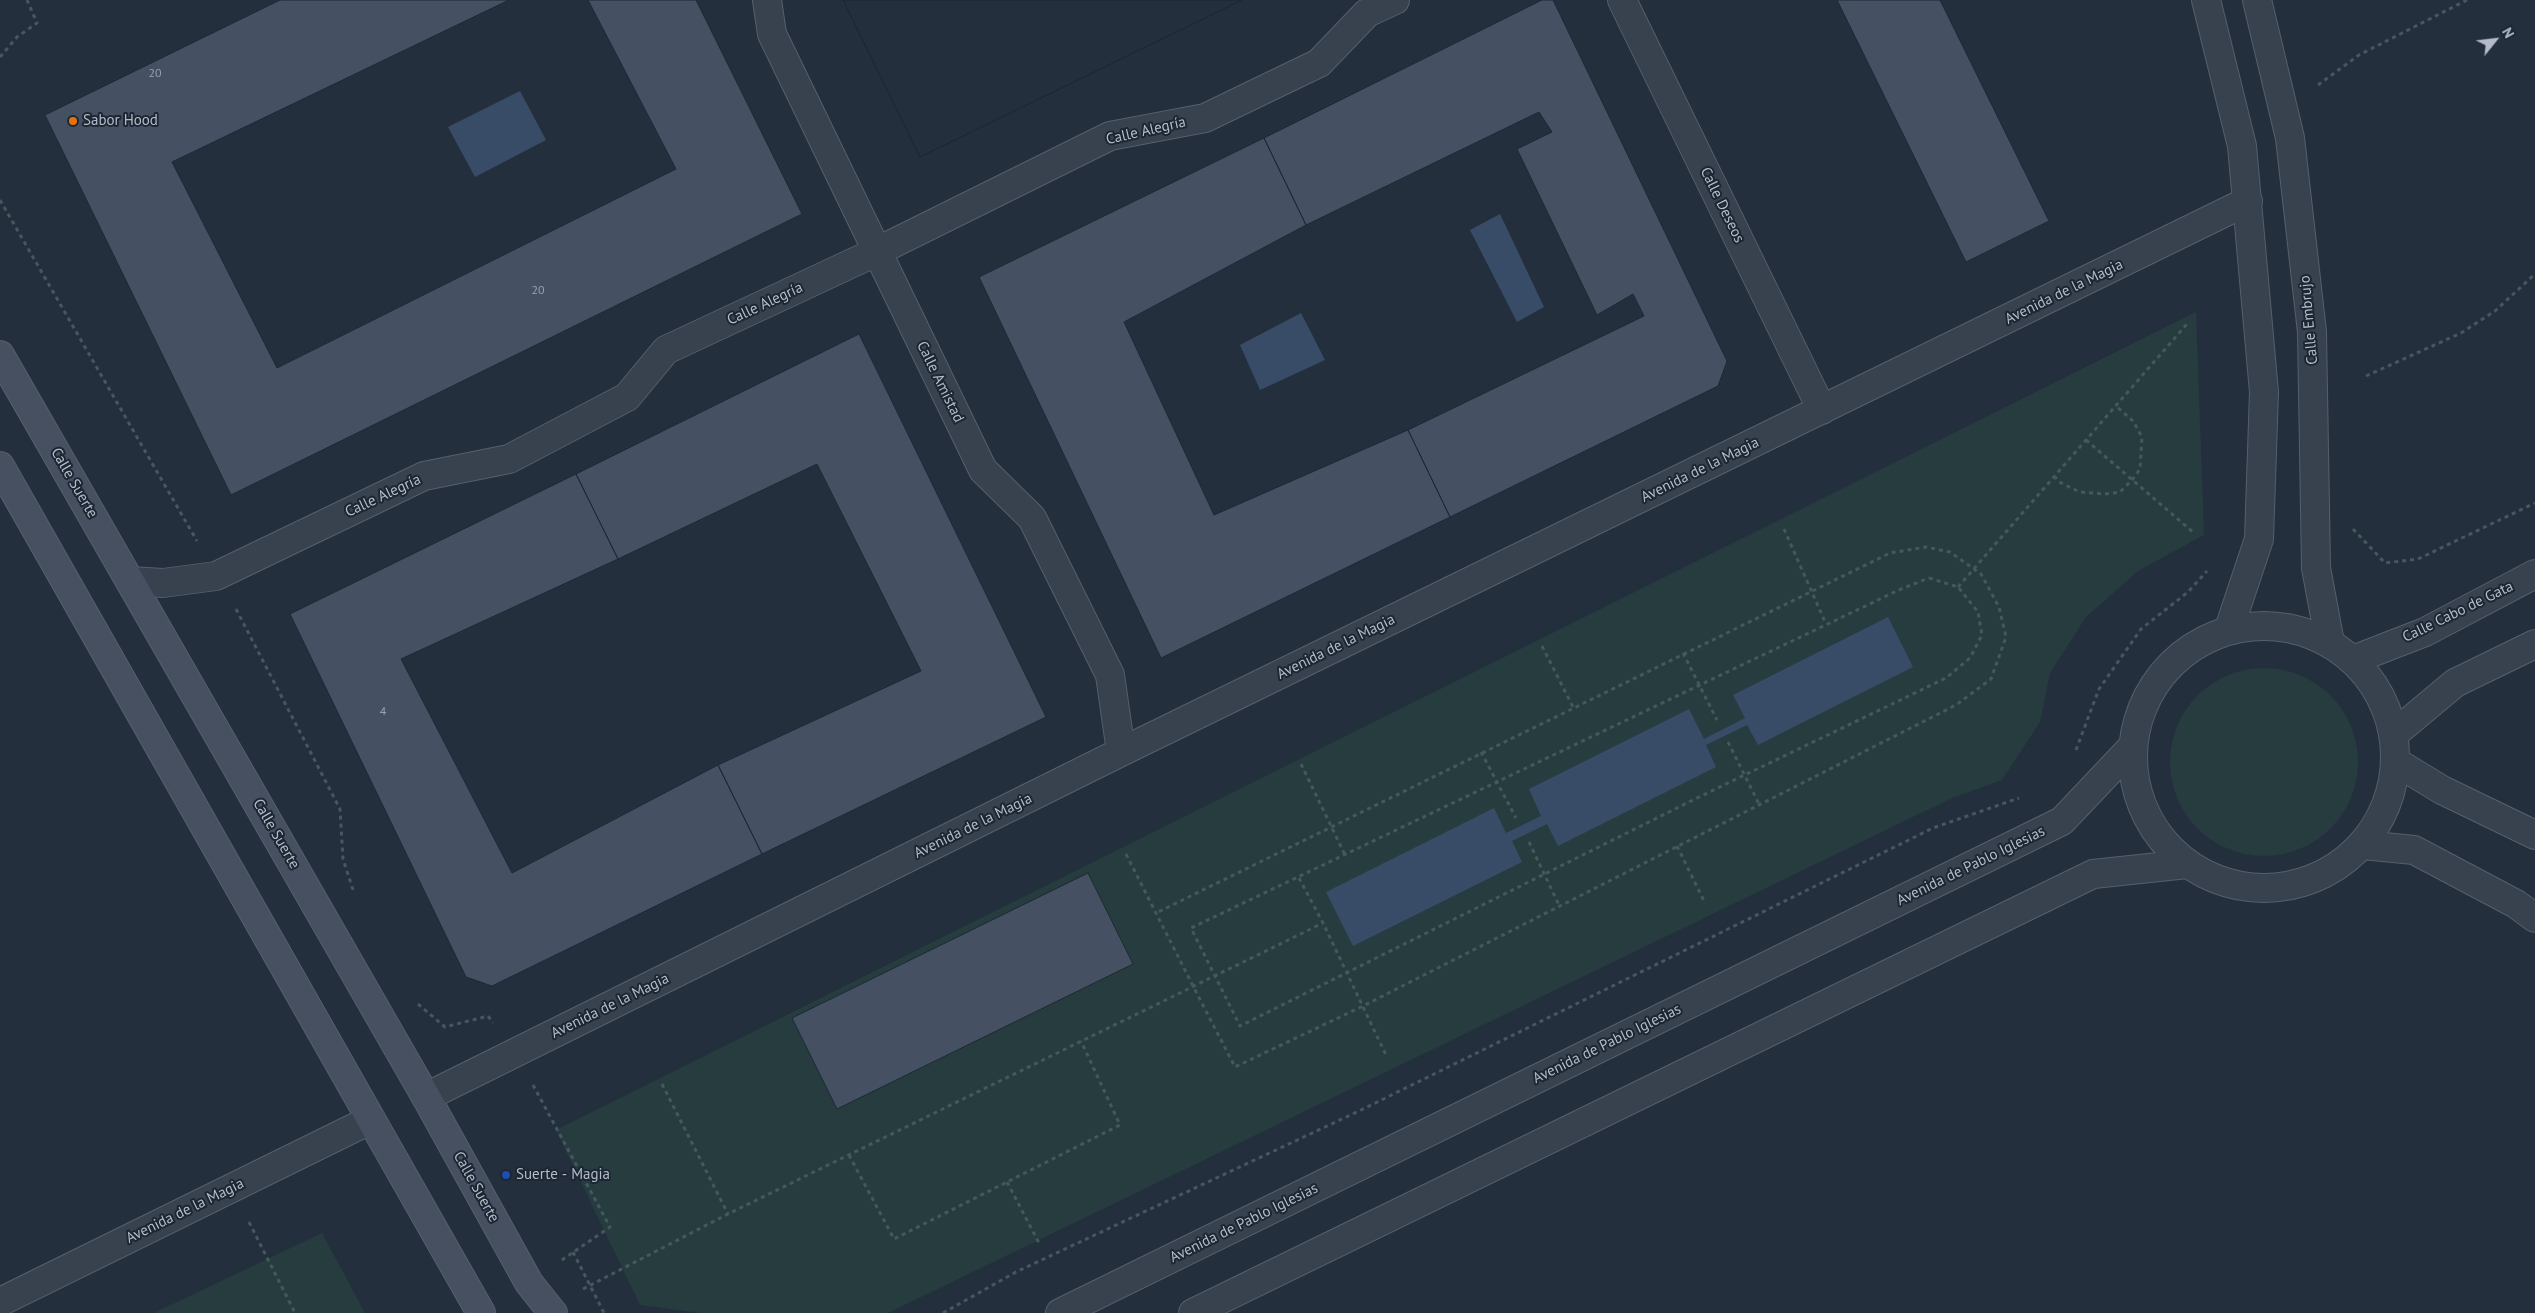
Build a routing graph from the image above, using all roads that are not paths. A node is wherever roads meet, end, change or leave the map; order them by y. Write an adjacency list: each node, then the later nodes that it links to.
1 (767, 0): 7 (street, Calle Amistad)
2 (1395, 0): 7 (street, Calle Alegría)
3 (1622, 0): 9 (street, Calle Deseos)
4 (2206, 0): 6 (street)
5 (2257, 0): 14 (street, Calle Embrujo)
6 (2248, 201): 9 (street, Avenida de la Magia); 13 (street)
7 (876, 252): 12 (street, Calle Alegría); 19 (street, Calle Amistad)
8 (0, 355): 12 (main road, Calle Suerte)
9 (1822, 410): 19 (street, Avenida de la Magia)
10 (0, 466): 26 (main road)
11 (2535, 574): 16 (street, Calle Cabo de Gata)
12 (130, 581): 25 (main road, Calle Suerte)
13 (2229, 629): 14 (street); 18 (street)
14 (2330, 643): 16 (street)
15 (2535, 644): 17 (street)
16 (2353, 660): 17 (street)
17 (2394, 734): 20 (street)
18 (2133, 746): 23 (street); 30 (street, Avenida de Pablo Iglesias)
19 (1121, 752): 25 (street, Avenida de la Magia)
20 (2396, 762): 21 (street); 22 (street)
21 (2535, 835)
22 (2363, 845): 23 (street); 24 (street)
23 (2187, 864): 31 (street)
24 (2535, 918)
25 (426, 1097): 29 (main road, Calle Suerte)
26 (370, 1120): 27 (street, Avenida de la Magia); 28 (main road)
27 (0, 1302)
28 (481, 1313)
29 (552, 1313)
30 (1060, 1313)
31 (1194, 1313)

